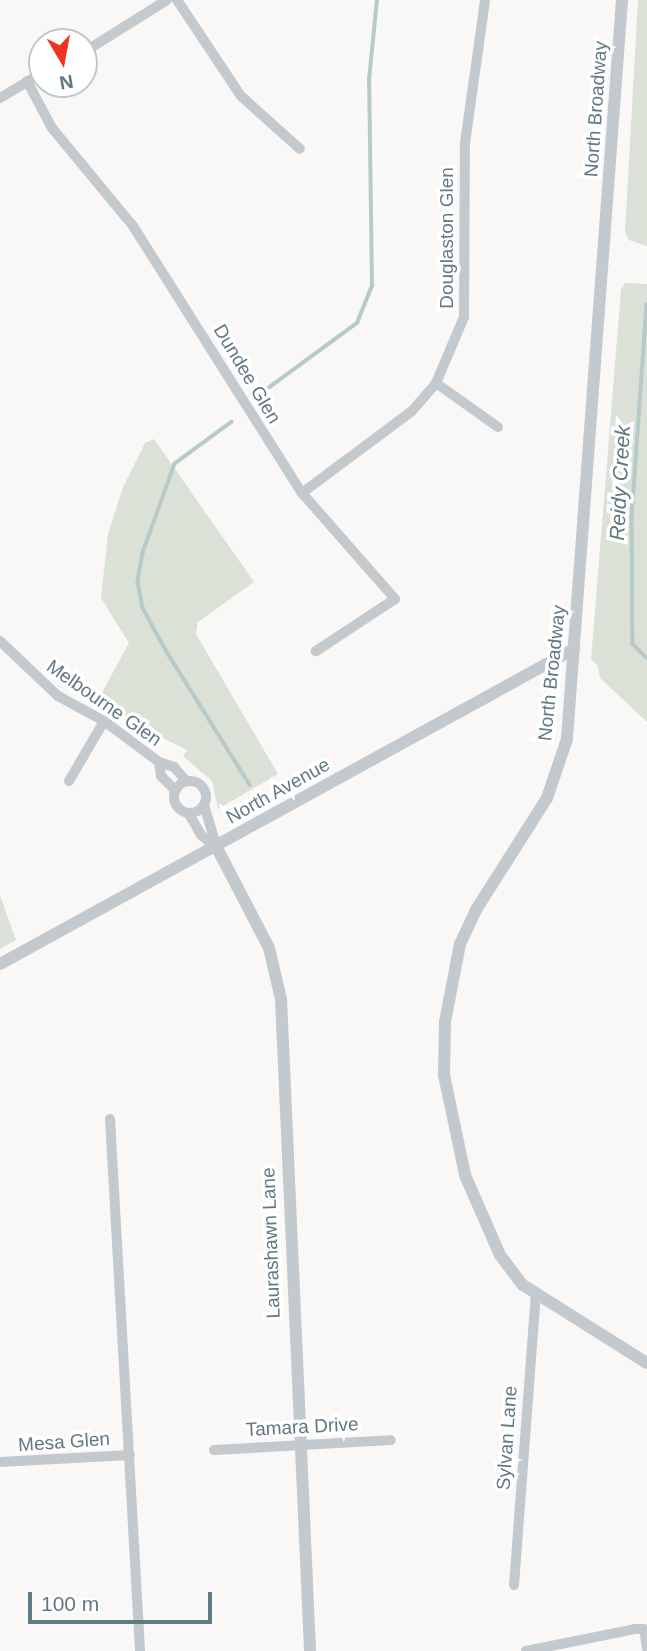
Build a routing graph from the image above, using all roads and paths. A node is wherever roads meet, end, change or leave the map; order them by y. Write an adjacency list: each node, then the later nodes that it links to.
1 (167, 0): 5 (street)
2 (177, 0): 8 (street)
3 (485, 0): 9 (street, Douglaston Glen)
4 (622, 0): 13 (street, North Broadway)
5 (98, 43)
6 (27, 80): 7 (street); 11 (street, Dundee Glen)
7 (0, 98)
8 (300, 149)
9 (436, 383): 10 (street); 11 (street, Douglaston Glen)
10 (498, 427)
11 (302, 493): 14 (street, Dundee Glen)
12 (0, 641): 15 (street, Melbourne Glen)
13 (575, 649): 22 (street, North Avenue); 25 (street, North Broadway)
14 (316, 651)
15 (104, 721): 16 (street, Melbourne Glen); 17 (street)
16 (159, 762): 18 (street, Melbourne Glen); 19 (street, Melbourne Glen)
17 (69, 781)
18 (186, 781): 19 (street); 20 (street, Melbourne Glen)
19 (175, 790): 21 (street, Melbourne Glen)
20 (204, 805): 21 (street); 22 (street, Melbourne Glen)
21 (189, 814): 22 (street, Melbourne Glen)
22 (217, 848): 23 (street, North Avenue); 28 (street, Laurashawn Lane)
23 (0, 964)
24 (110, 1119): 30 (street)
25 (536, 1294): 26 (street, North Broadway); 32 (street, Sylvan Lane)
26 (647, 1363)
27 (391, 1440): 28 (street, Tamara Drive)
28 (299, 1444): 29 (street, Tamara Drive); 35 (street, Laurashawn Lane)
29 (214, 1450)
30 (130, 1455): 31 (street, Mesa Glen); 34 (street)
31 (0, 1462)
32 (514, 1585)
33 (647, 1648): 36 (street)
34 (140, 1651)
35 (310, 1651)
36 (526, 1651)

